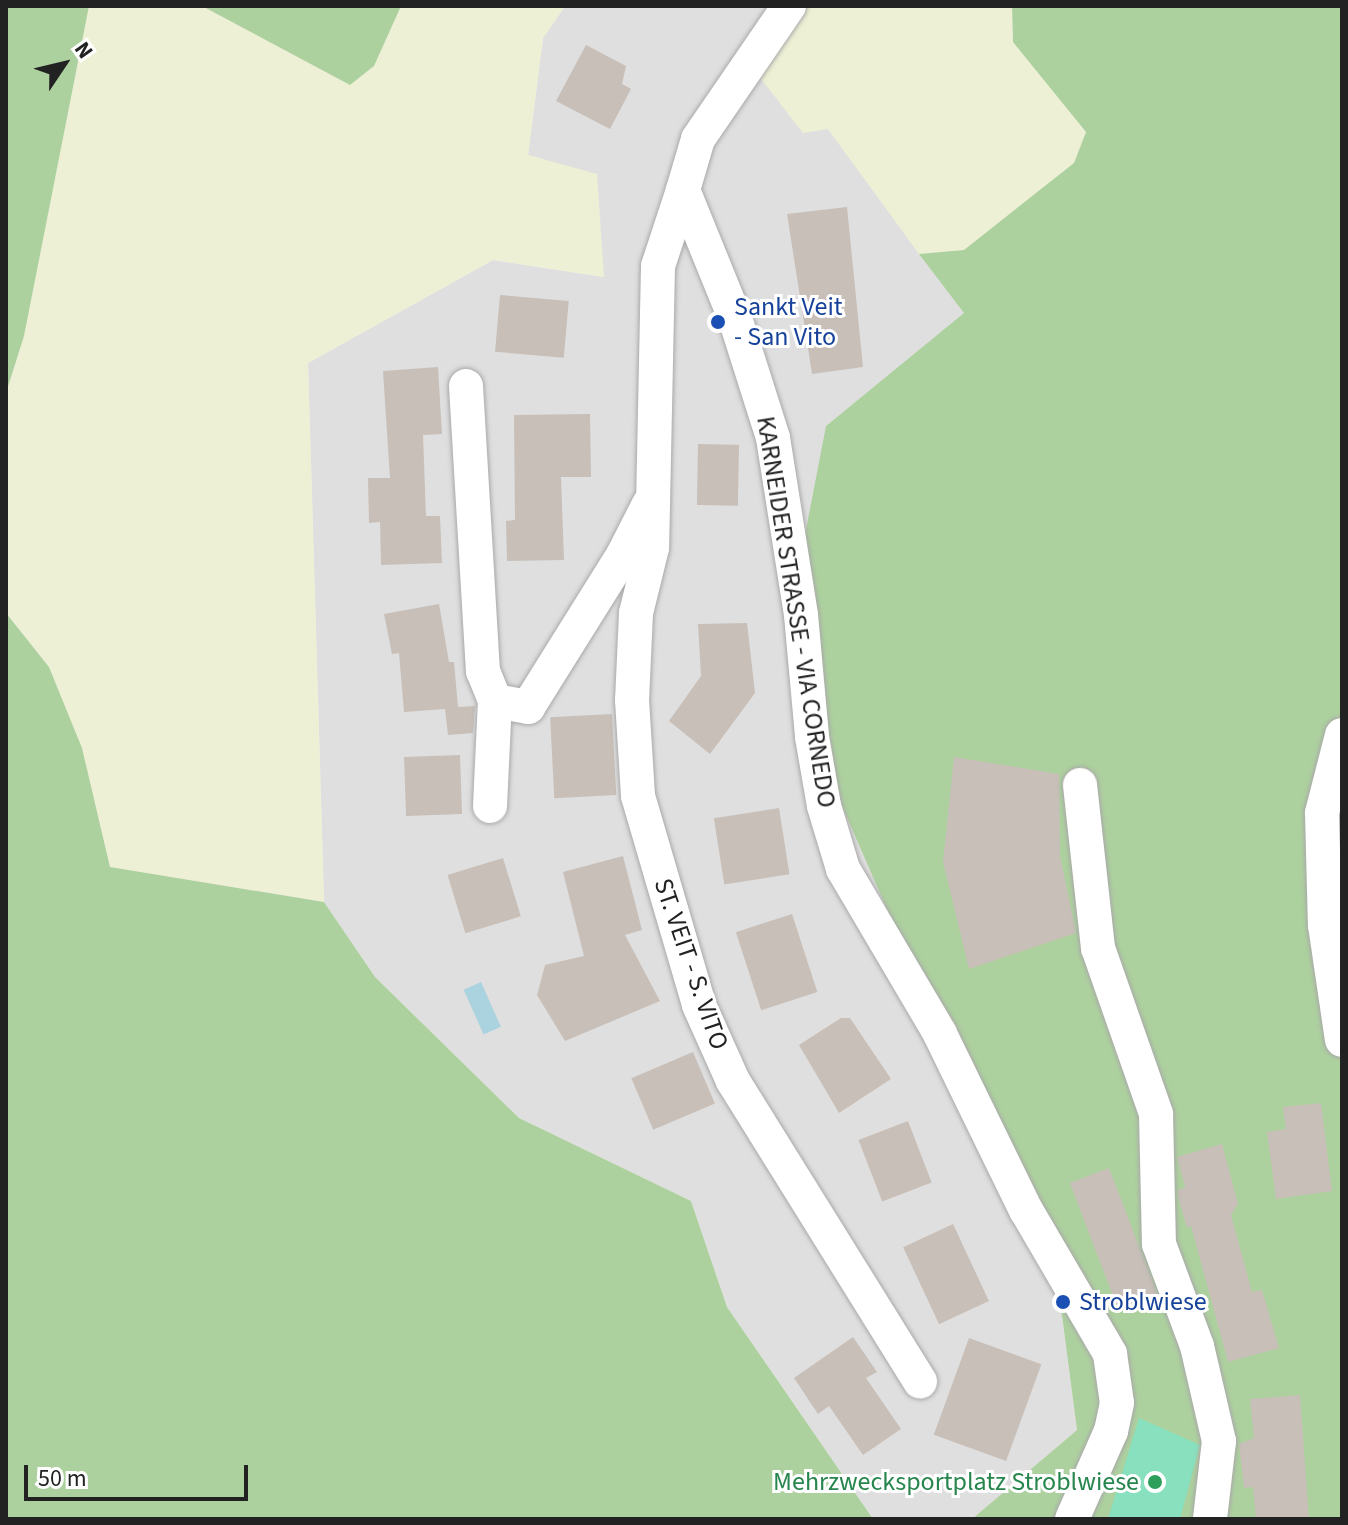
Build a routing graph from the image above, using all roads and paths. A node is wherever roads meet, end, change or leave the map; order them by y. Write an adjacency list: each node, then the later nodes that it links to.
1 (789, 6): 2 (street)
2 (683, 190): 4 (street, ST. VEIT - S. VITO); 11 (street, KARNEIDER STRASSE - VIA CORNEDO)
3 (466, 386): 5 (street)
4 (653, 496): 5 (street, ST. VEIT - S. VITO); 10 (street, ST. VEIT - S. VITO)
5 (495, 701): 8 (street)
6 (1342, 735): 9 (street)
7 (1080, 785): 12 (street)
8 (490, 806)
9 (1342, 1040)
10 (920, 1382)
11 (1072, 1519)
12 (1210, 1519)

